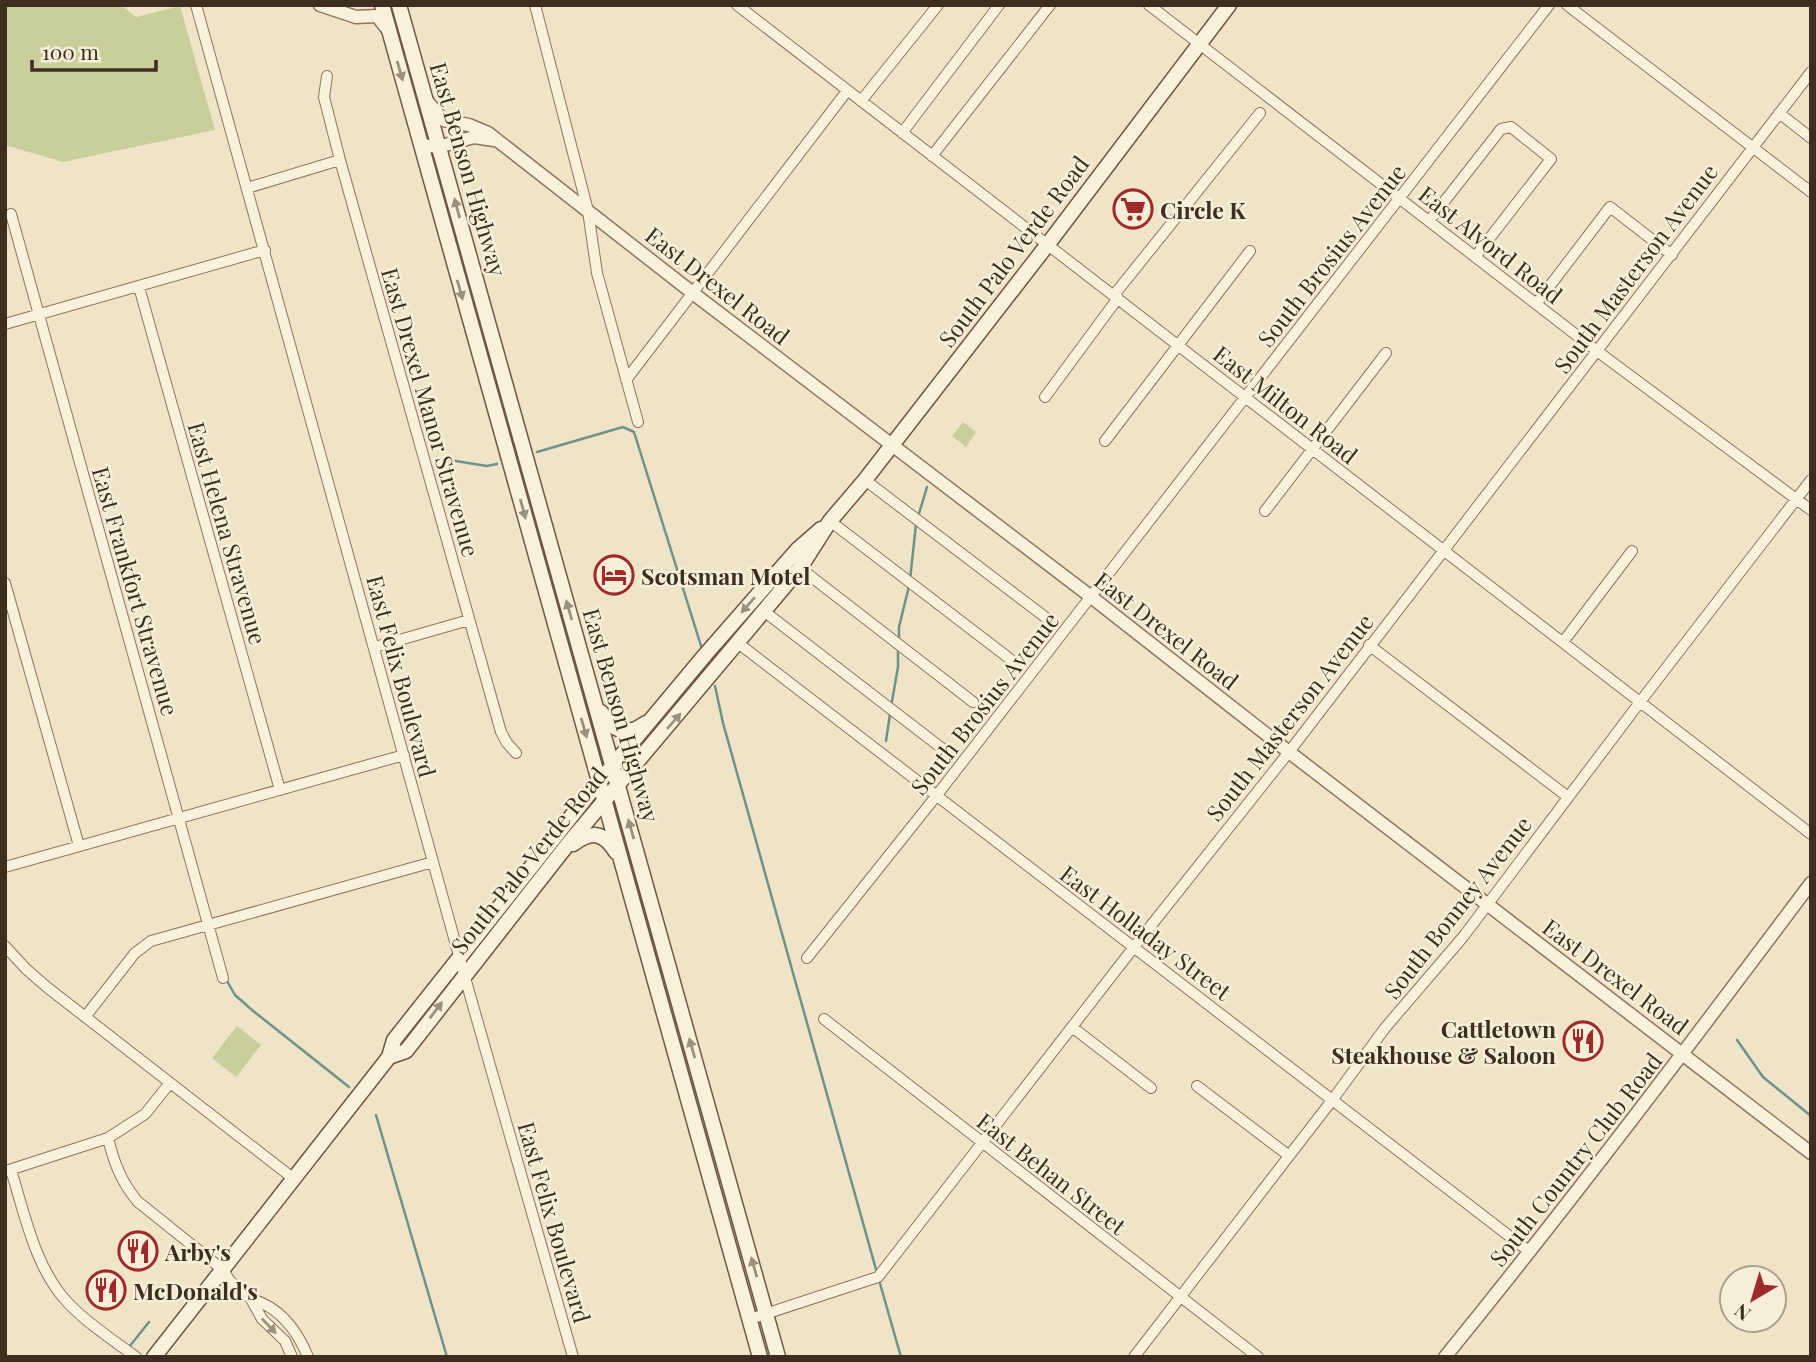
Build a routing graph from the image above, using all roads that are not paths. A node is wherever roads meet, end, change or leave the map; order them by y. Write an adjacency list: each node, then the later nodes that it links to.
1 (195, 5): 33 (street, East Felix Boulevard)
2 (320, 5): 15 (street)
3 (364, 5): 15 (street)
4 (382, 5): 16 (main road, East Benson Highway)
5 (399, 5): 21 (main road, East Benson Highway)
6 (535, 5): 36 (street)
7 (737, 5): 20 (street, East Milton Road)
8 (937, 5): 22 (street)
9 (999, 5): 25 (street)
10 (1050, 5): 31 (street)
11 (1149, 5): 17 (street, East Alvord Road)
12 (1229, 5): 17 (main road, South Palo Verde Road)
13 (1549, 5): 35 (street, South Brosius Avenue)
14 (1567, 5): 30 (street)
15 (351, 14): 16 (street)
16 (389, 32): 28 (main road, East Benson Highway, one-way to 28)
17 (1199, 44): 35 (street, East Alvord Road); 39 (main road, South Palo Verde Road)
18 (1811, 72): 24 (street, South Masterson Avenue)
19 (327, 76): 32 (street, East Drexel Manor Stravenue)
20 (847, 91): 22 (street, East Milton Road); 45 (street)
21 (425, 99): 27 (street, East Drexel Road); 29 (main road, East Benson Highway)
22 (861, 101): 25 (street, East Milton Road)
23 (1260, 113): 46 (street)
24 (1779, 113): 26 (street); 30 (street, South Masterson Avenue)
25 (902, 133): 31 (street, East Milton Road)
26 (1811, 138)
27 (498, 141): 29 (street); 36 (street, East Drexel Road)
28 (421, 145): 29 (street); 88 (main road, East Benson Highway, one-way to 88)
29 (438, 147): 79 (main road, East Benson Highway, one-way to 29)
30 (1752, 148): 34 (street); 42 (street, South Masterson Avenue)
31 (932, 156): 39 (street, East Milton Road)
32 (340, 160): 33 (street); 73 (street, East Drexel Manor Stravenue)
33 (247, 188): 40 (street, East Felix Boulevard)
34 (1811, 192)
35 (1399, 197): 38 (street, East Alvord Road); 55 (street, South Brosius Avenue)
36 (589, 211): 45 (street, East Drexel Road); 53 (street)
37 (11, 214): 48 (street, East Frankfort Stravenue)
38 (1429, 221): 43 (street, East Alvord Road); 43 (street)
39 (1048, 244): 46 (street, East Milton Road); 58 (main road, South Palo Verde Road)
40 (265, 250): 44 (street); 77 (street, East Felix Boulevard)
41 (1250, 251): 50 (street)
42 (1672, 255): 47 (street); 51 (street, South Masterson Avenue)
43 (1475, 257): 47 (street, East Alvord Road)
44 (139, 286): 48 (street); 90 (street, East Helena Stravenue)
45 (694, 294): 53 (street); 58 (street, East Drexel Road)
46 (1116, 296): 50 (street, East Milton Road); 54 (street)
47 (1536, 303): 51 (street, East Alvord Road)
48 (39, 314): 49 (street); 94 (street, East Frankfort Stravenue)
49 (5, 324)
50 (1178, 344): 55 (street, East Milton Road); 57 (street)
51 (1597, 351): 62 (street, East Alvord Road); 66 (street, South Masterson Avenue)
52 (1386, 353): 59 (street)
53 (626, 380): 56 (street)
54 (1045, 397)
55 (1245, 398): 59 (street, East Milton Road); 70 (street, South Brosius Avenue)
56 (638, 422)
57 (1105, 441)
58 (892, 446): 60 (main road, South Palo Verde Road); 70 (street, East Drexel Road)
59 (1311, 450): 64 (street); 66 (street, East Milton Road)
60 (865, 480): 65 (main road, South Palo Verde Road); 72 (street)
61 (1811, 480): 62 (street, South Bonney Avenue)
62 (1796, 499): 63 (street, East Alvord Road); 81 (street, South Bonney Avenue)
63 (1811, 510)
64 (1265, 511)
65 (830, 522): 68 (main road, South Palo Verde Road); 78 (street); 82 (main road, South Palo Verde Road, one-way to 82)
66 (1444, 549): 74 (street, East Milton Road); 76 (street, South Masterson Avenue)
67 (1632, 551): 74 (street)
68 (800, 568): 71 (main road, South Palo Verde Road); 80 (street)
69 (5, 583): 96 (street)
70 (1090, 596): 83 (street, East Drexel Road); 91 (street, South Brosius Avenue)
71 (765, 612): 75 (main road, South Palo Verde Road); 85 (street)
72 (1045, 617)
73 (470, 620): 77 (street); 84 (street, East Drexel Manor Stravenue)
74 (1563, 642): 81 (street, East Milton Road)
75 (738, 643): 89 (main road, South Palo Verde Road, one-way to 75); 91 (street, East Holladay Street)
76 (1369, 645): 83 (street, South Masterson Avenue); 92 (street)
77 (374, 647): 86 (street, East Felix Boulevard)
78 (1010, 659)
79 (592, 691): 82 (main road); 87 (main road, East Benson Highway)
80 (973, 702)
81 (1640, 702): 92 (street, South Bonney Avenue); 95 (street, East Milton Road)
82 (651, 720): 87 (main road, South Palo Verde Road)
83 (1289, 752): 102 (street, East Drexel Road); 105 (street, South Masterson Avenue)
84 (516, 753)
85 (948, 753)
86 (404, 755): 90 (street); 98 (street, East Felix Boulevard)
87 (613, 766): 88 (main road, South Palo Verde Road); 89 (main road, East Benson Highway)
88 (599, 782): 93 (main road, East Benson Highway); 106 (main road, South Palo Verde Road)
89 (619, 785): 93 (main road, South Palo Verde Road); 117 (main road, East Benson Highway, one-way to 89)
90 (280, 790): 94 (street)
91 (937, 795): 105 (street, East Holladay Street); 107 (street, South Brosius Avenue)
92 (1568, 797): 102 (street, South Bonney Avenue)
93 (604, 800): 97 (main road, South Palo Verde Road); 99 (main road, East Benson Highway)
94 (180, 818): 96 (street); 103 (street, East Frankfort Stravenue)
95 (1811, 834)
96 (79, 846): 100 (street)
97 (561, 853): 99 (main road); 108 (main road, South Palo Verde Road)
98 (433, 862): 103 (street); 106 (street, East Felix Boulevard)
99 (622, 863): 119 (main road, East Benson Highway)
100 (5, 867)
101 (1811, 883): 113 (street, South Country Club Road)
102 (1487, 904): 113 (street, East Drexel Road); 120 (street, South Bonney Avenue)
103 (209, 923): 109 (street, East Frankfort Stravenue); 110 (street)
104 (5, 946): 110 (street)
105 (1134, 947): 112 (street, South Masterson Avenue); 120 (street, East Holladay Street)
106 (459, 956): 108 (street, East Felix Boulevard); 114 (main road, South Palo Verde Road)
107 (807, 958)
108 (464, 974): 114 (main road, South Palo Verde Road, one-way to 108); 137 (street, East Felix Boulevard)
109 (223, 978)
110 (85, 1017): 115 (street)
111 (824, 1019): 122 (street, East Behan Street)
112 (1072, 1027): 118 (street); 122 (street, South Masterson Avenue)
113 (1683, 1054): 123 (street, East Drexel Road); 127 (street, South Country Club Road)
114 (389, 1057): 126 (main road, South Palo Verde Road)
115 (170, 1083): 121 (street); 126 (street)
116 (1197, 1086): 124 (street)
117 (703, 1087): 119 (main road); 131 (main road, East Benson Highway, one-way to 117)
118 (1151, 1088)
119 (687, 1093): 132 (main road, East Benson Highway)
120 (1333, 1099): 124 (street, South Bonney Avenue); 127 (street, East Holladay Street)
121 (108, 1138): 125 (street); 128 (street)
122 (982, 1143): 129 (street, East Behan Street); 131 (street, South Masterson Avenue)
123 (1811, 1153)
124 (1288, 1155): 129 (street, South Bonney Avenue)
125 (8, 1171): 133 (street)
126 (294, 1179): 128 (main road, South Palo Verde Road)
127 (1530, 1252): 142 (street, South Country Club Road)
128 (223, 1270): 130 (street); 134 (main road, South Palo Verde Road)
129 (1181, 1297): 140 (street, South Bonney Avenue); 141 (street, East Behan Street)
130 (251, 1299): 135 (street, one-way to 135); 136 (street)
131 (767, 1313): 132 (street, South Masterson Avenue); 139 (main road, East Benson Highway)
132 (750, 1319): 138 (main road, East Benson Highway)
133 (130, 1352)
134 (154, 1357)
135 (292, 1357)
136 (308, 1357)
137 (573, 1357)
138 (760, 1357)
139 (778, 1357)
140 (1133, 1357)
141 (1258, 1357)
142 (1445, 1357)

